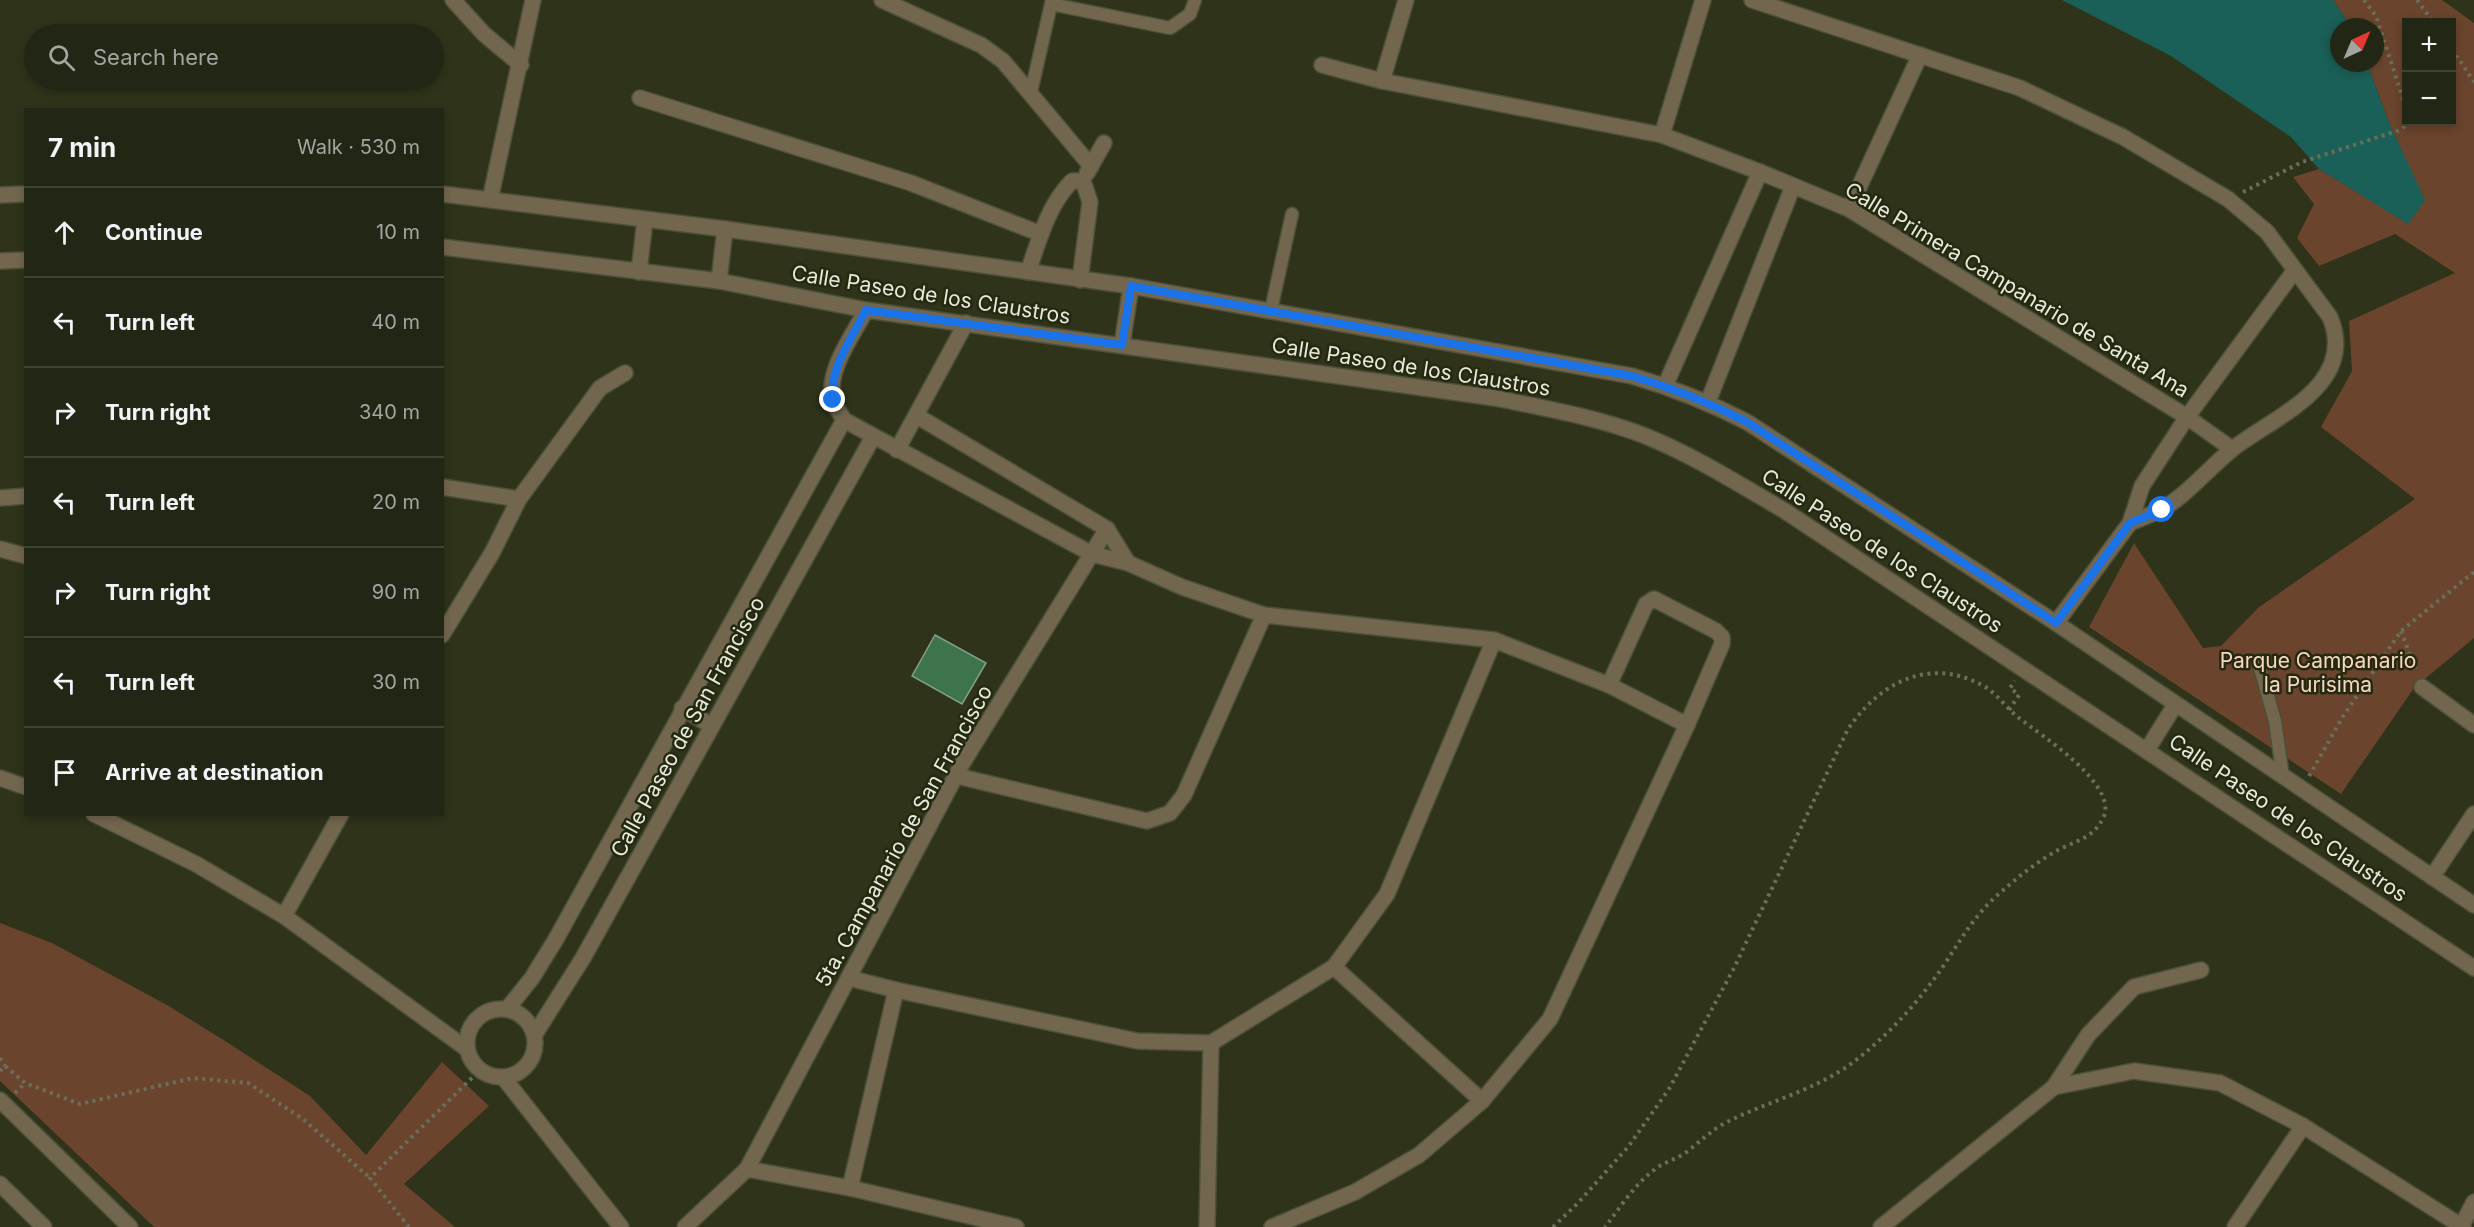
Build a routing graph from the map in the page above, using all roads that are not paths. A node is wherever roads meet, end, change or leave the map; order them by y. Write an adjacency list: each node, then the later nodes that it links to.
1 (453, 0): 10 (street)
2 (533, 0): 10 (street)
3 (882, 0): 13 (street)
4 (1195, 0): 8 (lane)
5 (1406, 0): 12 (street)
6 (1703, 0): 15 (street)
7 (1752, 0): 9 (street)
8 (1052, 2): 13 (lane)
9 (1920, 55): 25 (street); 33 (street)
10 (521, 65): 24 (street)
11 (1322, 65): 12 (street, Calle Primera Campanario de Santa Ana)
12 (1382, 81): 15 (street, Calle Primera Campanario de Santa Ana)
13 (1031, 92): 17 (street)
14 (640, 98): 29 (street)
15 (1662, 135): 18 (street, Calle Primera Campanario de Santa Ana)
16 (1104, 143): 17 (street)
17 (1091, 166): 19 (street)
18 (1760, 172): 20 (street, Calle Primera Campanario de Santa Ana); 44 (street)
19 (1083, 181): 29 (street); 36 (street)
20 (1793, 186): 25 (street, Calle Primera Campanario de Santa Ana); 45 (street)
21 (24, 194): 23 (street)
22 (444, 194): 24 (street, Calle Paseo de los Claustros)
23 (0, 195)
24 (490, 200): 27 (street, Calle Paseo de los Claustros)
25 (1849, 209): 47 (street, Calle Primera Campanario de Santa Ana)
26 (1292, 214): 40 (lane)
27 (645, 220): 28 (street, Calle Paseo de los Claustros); 34 (street)
28 (725, 229): 35 (street, Calle Paseo de los Claustros); 37 (street)
29 (1041, 234): 35 (street)
30 (444, 247): 34 (street, Calle Paseo de los Claustros)
31 (24, 260): 32 (street)
32 (0, 261)
33 (2295, 270): 47 (street); 50 (street)
34 (639, 272): 37 (street, Calle Paseo de los Claustros)
35 (1028, 272): 36 (street, Calle Paseo de los Claustros)
36 (1080, 280): 38 (street, Calle Paseo de los Claustros)
37 (719, 281): 39 (street, Calle Paseo de los Claustros)
38 (1131, 286): 40 (street, Calle Paseo de los Claustros); 42 (street)
39 (866, 310): 41 (street, Calle Paseo de los Claustros); 48 (street)
40 (1271, 310): 44 (street, Calle Paseo de los Claustros)
41 (966, 323): 42 (street, Calle Paseo de los Claustros); 46 (street)
42 (1122, 345): 74 (street, Calle Paseo de los Claustros)
43 (625, 373): 55 (street)
44 (1665, 386): 45 (street, Calle Paseo de los Claustros)
45 (1708, 402): 63 (street, Calle Paseo de los Claustros)
46 (917, 416): 51 (street); 57 (street)
47 (2187, 417): 50 (street, Calle Primera Campanario de Santa Ana); 56 (street)
48 (844, 420): 49 (street); 70 (street, Calle Paseo de San Francisco)
49 (873, 437): 51 (street); 73 (street, Calle Paseo de San Francisco)
50 (2232, 449): 56 (street)
51 (897, 450): 59 (street)
52 (444, 487): 55 (street)
53 (24, 496): 54 (street)
54 (0, 498)
55 (519, 499): 64 (street)
56 (2130, 523): 63 (street)
57 (1107, 529): 59 (street, 5ta. Campanario de San Francisco); 61 (street)
58 (0, 549): 60 (street)
59 (1092, 554): 61 (street); 75 (street, 5ta. Campanario de San Francisco)
60 (24, 555)
61 (1128, 563): 62 (street)
62 (1264, 615): 65 (street); 75 (street)
63 (2056, 623): 69 (street, Calle Paseo de los Claustros)
64 (444, 632)
65 (1494, 640): 67 (street); 85 (street)
66 (2258, 661): 76 (lane)
67 (1609, 685): 72 (street); 72 (street)
68 (2422, 687): 71 (street)
69 (2175, 705): 74 (street); 76 (street, Calle Paseo de los Claustros)
70 (682, 708): 73 (street); 90 (street, Calle Paseo de San Francisco)
71 (2474, 724)
72 (1687, 725): 97 (street)
73 (712, 726): 91 (street, Calle Paseo de San Francisco)
74 (2147, 750): 86 (street, Calle Paseo de los Claustros)
75 (957, 776): 88 (street, 5ta. Campanario de San Francisco)
76 (2283, 777): 82 (street, Calle Paseo de los Claustros)
77 (0, 778): 78 (street)
78 (24, 786)
79 (2474, 814): 82 (street)
80 (98, 816): 84 (street)
81 (335, 818): 84 (street)
82 (2432, 877): 83 (street, Calle Paseo de los Claustros)
83 (2474, 905)
84 (284, 916): 93 (street)
85 (1334, 967): 92 (street); 97 (street)
86 (2474, 968)
87 (2201, 970): 95 (street)
88 (849, 978): 89 (street); 99 (street, 5ta. Campanario de San Francisco)
89 (896, 990): 92 (street); 101 (street)
90 (508, 1008): 91 (street); 93 (street)
91 (535, 1034): 94 (street)
92 (1211, 1042): 109 (street)
93 (467, 1049): 94 (street)
94 (503, 1077): 106 (street)
95 (2054, 1087): 98 (street); 111 (street)
96 (0, 1100): 105 (street)
97 (1482, 1101): 110 (street)
98 (2303, 1126): 103 (street); 112 (street)
99 (747, 1169): 101 (street); 107 (street, 5ta. Campanario de San Francisco)
100 (0, 1184): 104 (street)
101 (850, 1188): 108 (street)
102 (2474, 1202): 103 (street)
103 (2462, 1226)
104 (44, 1227)
105 (130, 1227)
106 (621, 1227)
107 (685, 1227)
108 (1016, 1227)
109 (1207, 1227)
110 (1272, 1227)
111 (1881, 1227)
112 (2235, 1227)

